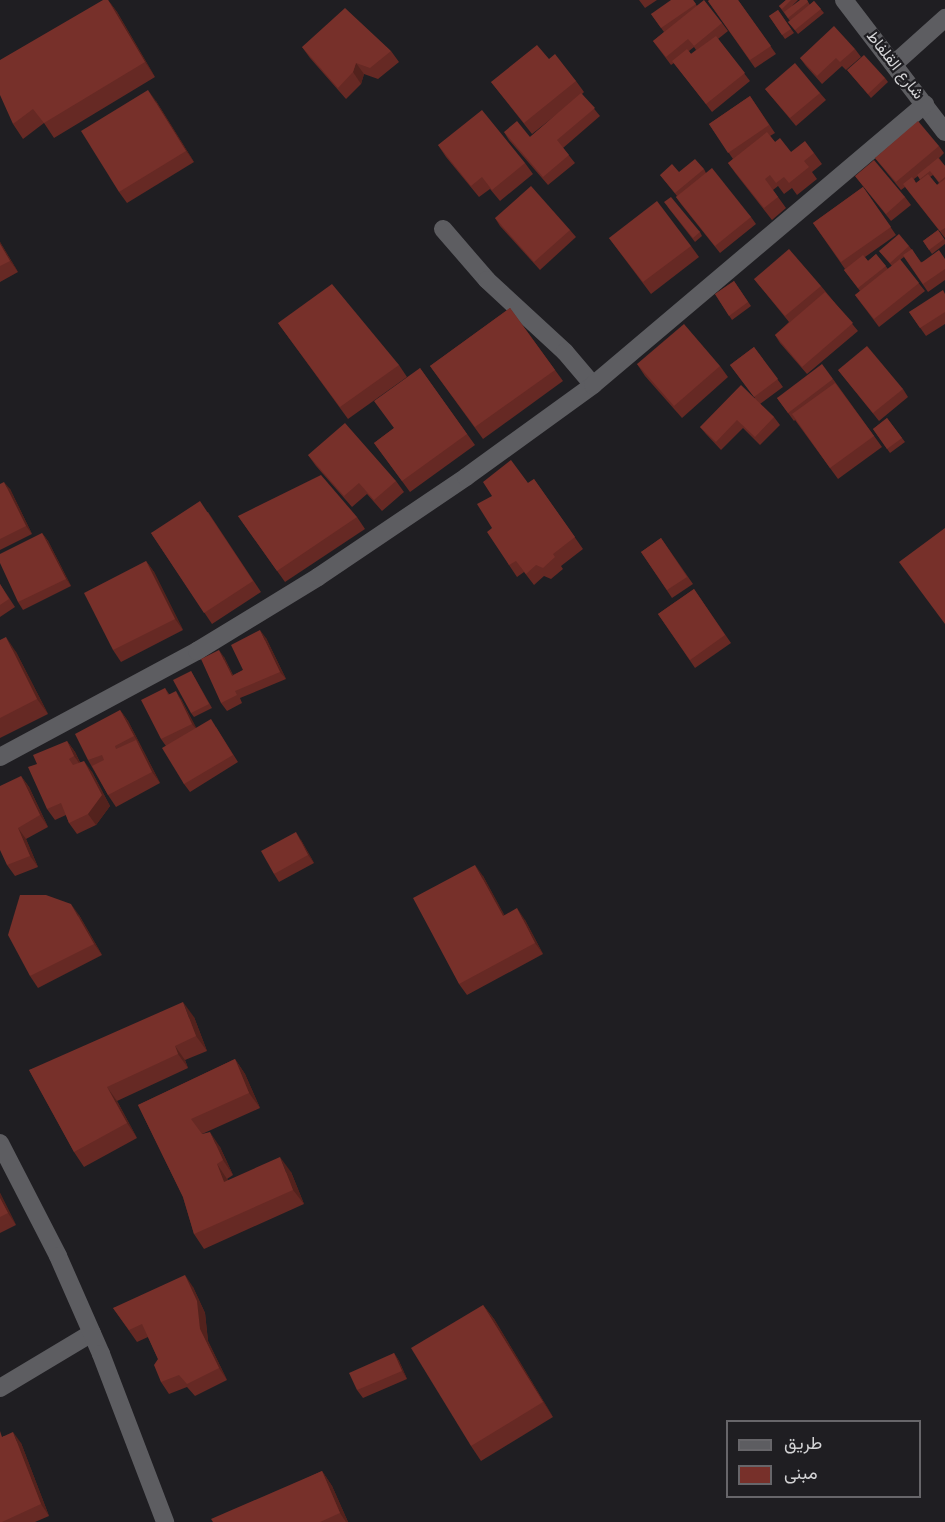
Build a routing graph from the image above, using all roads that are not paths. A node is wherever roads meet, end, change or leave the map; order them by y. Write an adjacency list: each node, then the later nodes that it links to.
1 (844, 0): 3 (street, شارع القلفاط)
2 (945, 18): 3 (street)
3 (894, 64): 4 (street, شارع القلفاط)
4 (926, 104): 5 (street, شارع القلفاط); 7 (street)
5 (945, 132)
6 (443, 229): 7 (street)
7 (593, 385): 8 (street)
8 (0, 757)
9 (0, 1143): 10 (street)
10 (92, 1333): 11 (street); 12 (street)
11 (0, 1388)
12 (165, 1522)

